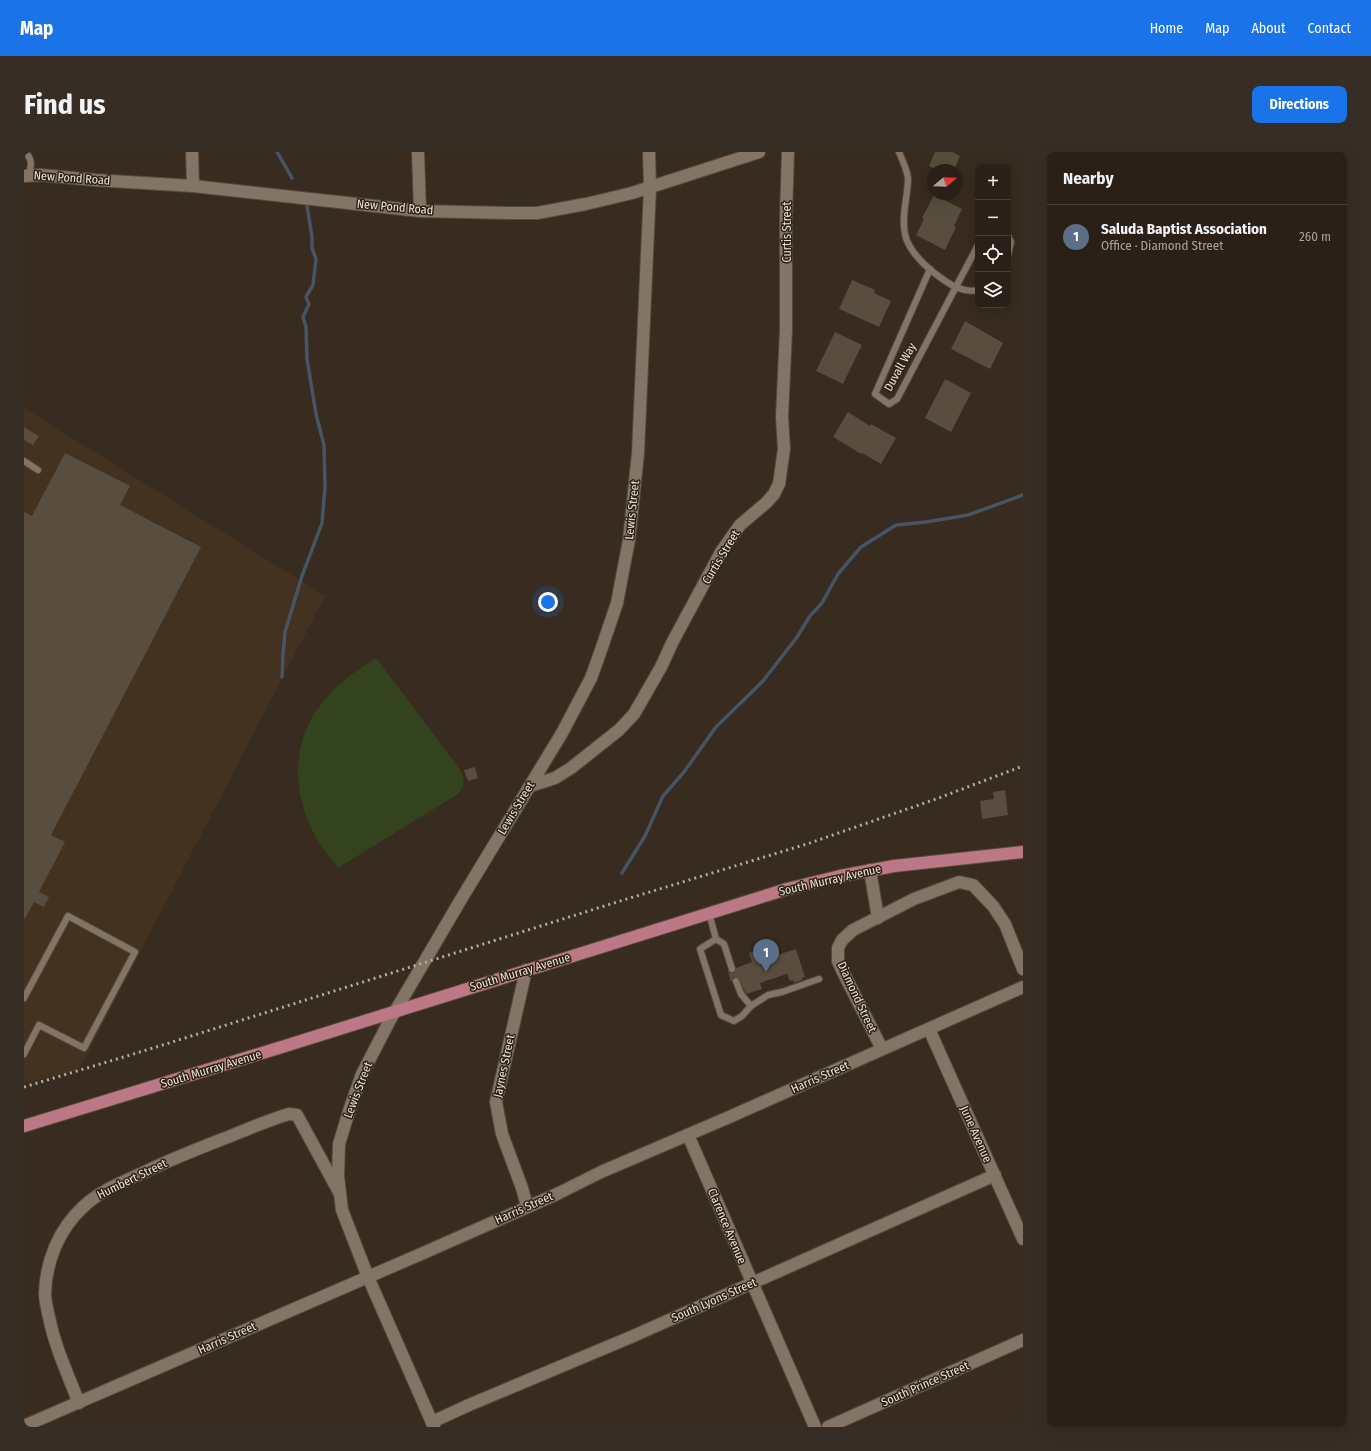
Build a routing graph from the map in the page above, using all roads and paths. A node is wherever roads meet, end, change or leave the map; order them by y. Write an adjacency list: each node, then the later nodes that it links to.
1 (25, 152): 8 (lane)
2 (192, 152): 9 (street)
3 (418, 152): 11 (street)
4 (648, 152): 10 (street, Lewis Street)
5 (759, 152): 10 (street, New Pond Road)
6 (788, 152): 18 (street, Curtis Street)
7 (899, 152): 13 (lane)
8 (27, 176): 9 (street, New Pond Road)
9 (193, 186): 11 (street, New Pond Road)
10 (650, 188): 11 (street, New Pond Road); 18 (street, Lewis Street)
11 (420, 211)
12 (975, 250): 14 (lane, Duvall Way)
13 (930, 269): 14 (lane); 14 (lane, Duvall Way)
14 (954, 287): 15 (lane)
15 (975, 291)
16 (24, 461): 17 (lane)
17 (38, 470)
18 (530, 786): 32 (street, Lewis Street)
19 (1023, 852): 20 (main road, South Murray Avenue)
20 (870, 870): 21 (main road, South Murray Avenue); 22 (street)
21 (709, 913): 23 (lane); 26 (main road, South Murray Avenue)
22 (878, 918): 25 (street, Diamond Street); 34 (street, Diamond Street)
23 (716, 939): 24 (lane); 31 (lane)
24 (732, 969)
25 (1023, 969)
26 (526, 970): 32 (main road, South Murray Avenue); 40 (street, Jaynes Street)
27 (819, 979): 31 (lane)
28 (736, 981): 31 (lane)
29 (1023, 987): 33 (street, Harris Street)
30 (24, 998): 35 (lane)
31 (752, 1006)
32 (395, 1011): 36 (main road, South Murray Avenue); 39 (street, Lewis Street)
33 (929, 1030): 34 (street, Harris Street); 38 (street, June Avenue)
34 (882, 1049): 37 (street, Harris Street)
35 (24, 1054)
36 (24, 1126)
37 (688, 1135): 40 (street, Harris Street); 43 (street, Clarence Avenue)
38 (995, 1175): 41 (street, June Avenue); 43 (street, South Lyons Street)
39 (340, 1194): 42 (street, Lewis Street); 45 (street, Humbert Street)
40 (527, 1206): 42 (street, Harris Street)
41 (1023, 1239)
42 (368, 1277): 45 (street, Harris Street); 46 (street, Lewis Street)
43 (752, 1283): 46 (street, South Lyons Street); 48 (street, Clarence Avenue)
44 (1023, 1340): 49 (street, South Prince Street)
45 (79, 1403): 47 (street, Harris Street)
46 (433, 1425)
47 (24, 1426)
48 (816, 1427)
49 (828, 1427)

